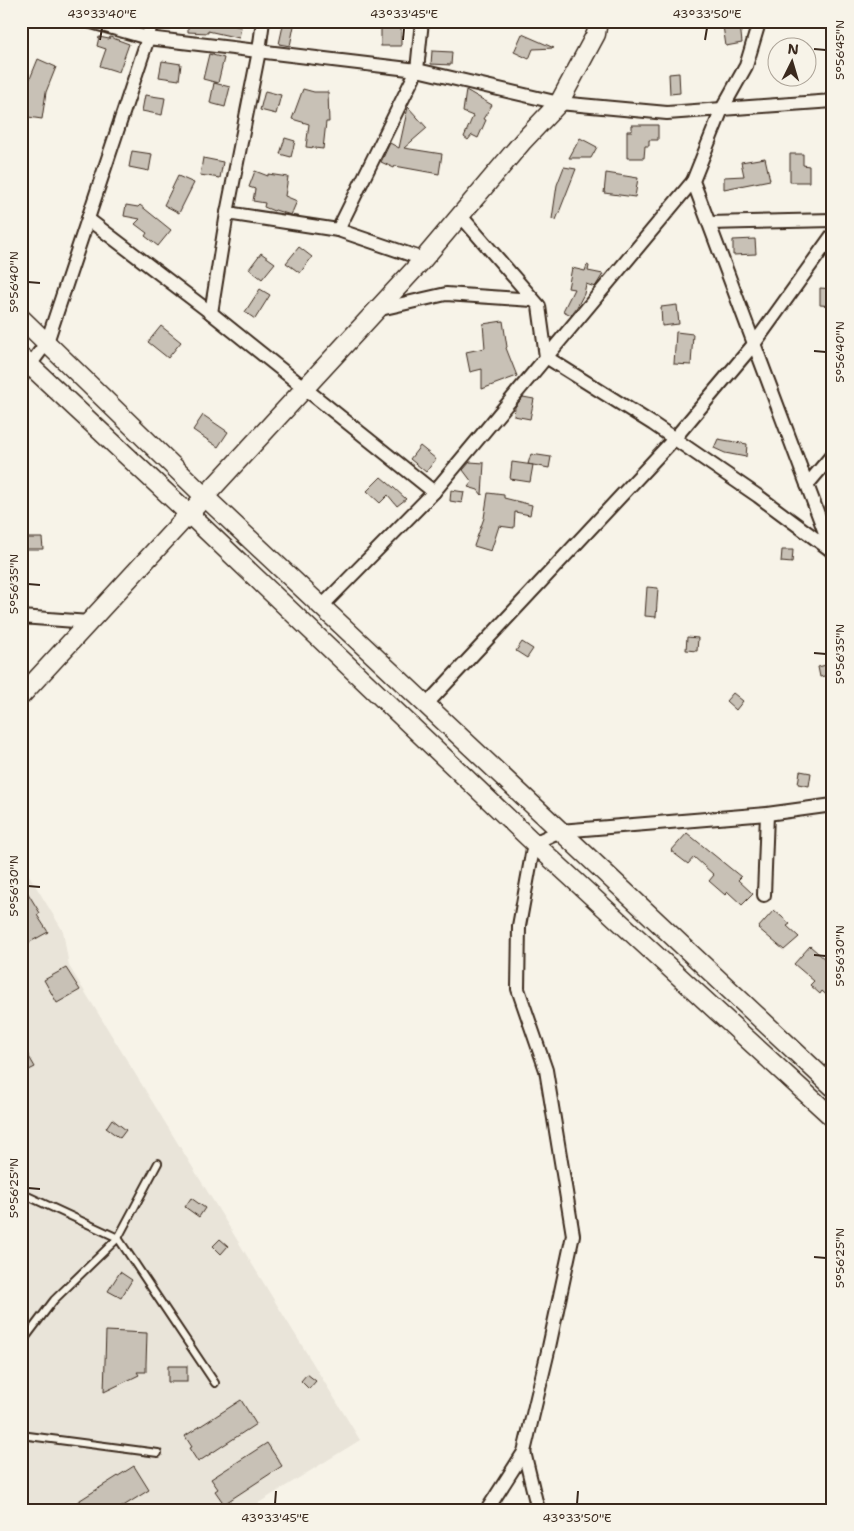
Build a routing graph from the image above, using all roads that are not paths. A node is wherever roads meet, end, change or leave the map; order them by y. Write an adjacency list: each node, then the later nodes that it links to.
1 (88, 21): 7 (street)
2 (151, 21): 7 (street)
3 (263, 21): 8 (street)
4 (422, 21): 9 (street)
5 (598, 21): 11 (street)
6 (758, 21): 12 (street)
7 (148, 38): 8 (street); 16 (street)
8 (259, 51): 9 (street); 14 (street)
9 (417, 70): 11 (street); 19 (street)
10 (833, 101): 12 (street)
11 (559, 103): 12 (street); 15 (street)
12 (722, 109): 13 (street)
13 (693, 181): 18 (street); 28 (street)
14 (227, 213): 19 (street); 24 (street)
15 (460, 216): 21 (street); 22 (street)
16 (88, 219): 24 (street); 26 (street)
17 (833, 220): 18 (street)
18 (709, 223): 27 (street)
19 (338, 230): 21 (street)
20 (833, 234): 27 (street)
21 (423, 259): 23 (street)
22 (534, 300): 23 (street); 28 (street)
23 (376, 310): 30 (street)
24 (211, 313): 30 (street)
25 (21, 318): 26 (street)
26 (47, 342): 29 (street); 35 (street)
27 (754, 344): 31 (street); 33 (street)
28 (546, 357): 31 (street); 34 (street)
29 (24, 366): 36 (street)
30 (304, 389): 34 (street); 35 (street)
31 (674, 439): 37 (street); 42 (street)
32 (833, 454): 33 (street)
33 (807, 485): 37 (street)
34 (434, 492): 38 (street)
35 (205, 497): 36 (street); 38 (street)
36 (189, 514): 40 (street); 46 (street)
37 (832, 552)
38 (321, 607): 42 (street)
39 (21, 617): 40 (street)
40 (89, 622): 41 (street)
41 (21, 696)
42 (426, 705): 45 (street)
43 (833, 805): 44 (street)
44 (767, 814): 45 (street); 47 (street)
45 (560, 831): 46 (street); 48 (street)
46 (534, 843): 49 (street); 58 (street)
47 (764, 896)
48 (802, 1058): 49 (street); 50 (street)
49 (786, 1075): 51 (street)
50 (833, 1087)
51 (833, 1118)
52 (158, 1163): 54 (lane)
53 (21, 1193): 54 (lane)
54 (118, 1238): 55 (lane); 56 (lane)
55 (21, 1346)
56 (215, 1383)
57 (21, 1435): 59 (lane)
58 (524, 1452): 60 (street); 61 (street)
59 (158, 1453)
60 (487, 1510)
61 (538, 1510)

